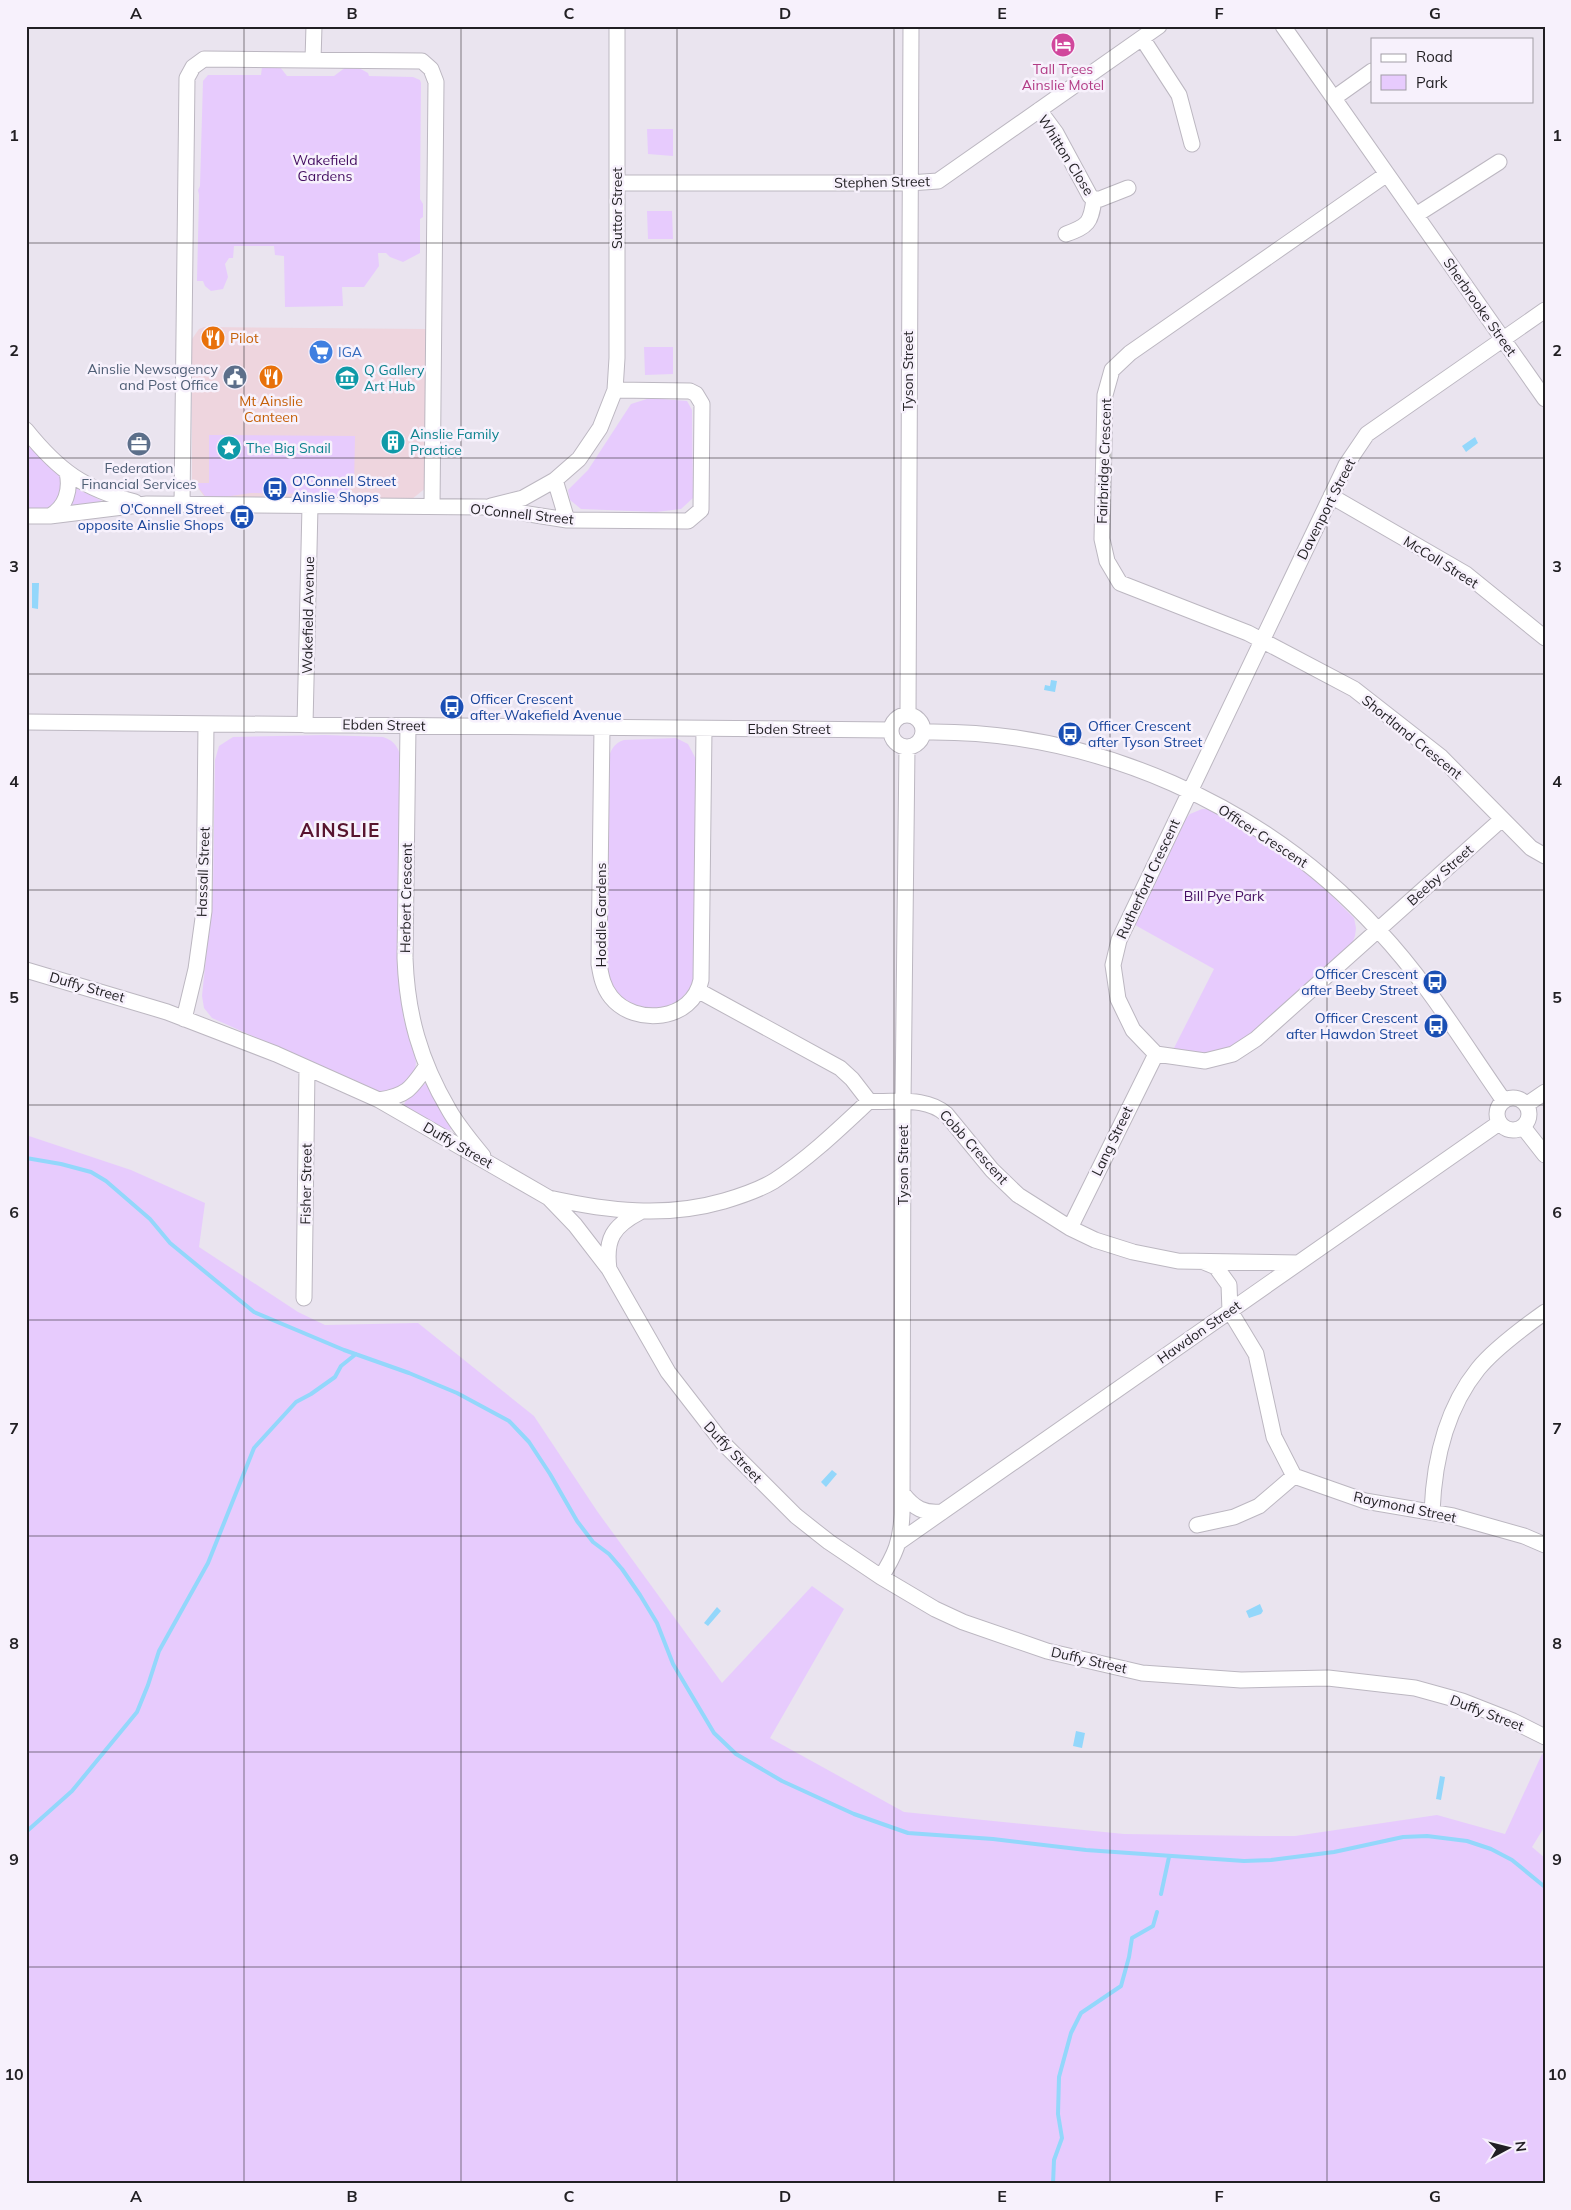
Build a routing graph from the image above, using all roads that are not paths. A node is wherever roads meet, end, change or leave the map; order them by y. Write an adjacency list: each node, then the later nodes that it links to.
1 (314, 26): 7 (street)
2 (617, 26): 14 (street, Suttor Street)
3 (911, 26): 15 (street, Tyson Street)
4 (1159, 26): 6 (street, Stephen Street)
5 (1283, 26): 9 (street, Sherbrooke Street)
6 (1142, 38): 10 (street, Stephen Street); 11 (street)
7 (313, 60): 29 (street); 31 (street)
8 (1371, 72): 9 (street)
9 (1334, 98): 13 (street, Sherbrooke Street)
10 (1039, 110): 15 (street, Stephen Street); 17 (street, Whitton Close)
11 (1192, 144)
12 (1499, 162): 18 (street)
13 (1387, 174): 18 (street, Sherbrooke Street); 37 (street, Fairbridge Crescent)
14 (617, 182): 15 (street, Stephen Street); 22 (street, Suttor Street)
15 (909, 183): 38 (street, Tyson Street)
16 (1128, 188): 17 (street, Whitton Close)
17 (1094, 200): 19 (street, Whitton Close)
18 (1416, 215): 21 (street, Sherbrooke Street)
19 (1066, 234)
20 (1545, 310): 21 (street, Davenport Street)
21 (1502, 339): 23 (street, Sherbrooke Street); 27 (street, Davenport Street)
22 (615, 390): 26 (street, Suttor Street); 35 (street, O'Connell Street)
23 (1545, 399)
24 (26, 430): 25 (street)
25 (67, 472): 28 (street); 34 (street)
26 (555, 480): 32 (street, Suttor Street); 35 (street)
27 (1331, 496): 36 (street, McColl Street); 37 (street, Davenport Street)
28 (147, 504): 29 (street, O'Connell Street); 34 (street, O'Connell Street)
29 (182, 505): 30 (street, O'Connell Street)
30 (310, 506): 31 (street, O'Connell Street); 41 (street, Wakefield Avenue)
31 (432, 507): 32 (street, O'Connell Street)
32 (484, 507): 35 (street, O'Connell Street)
33 (26, 516): 34 (street, O'Connell Street)
34 (50, 516)
35 (566, 520)
36 (1545, 638)
37 (1262, 639): 48 (street, Davenport Street); 49 (street, Shortland Crescent)
38 (908, 716): 45 (street); 46 (street)
39 (26, 722): 40 (street, Ebden Street)
40 (206, 724): 41 (street, Ebden Street); 54 (street, Hassall Street)
41 (305, 725): 42 (street, Ebden Street)
42 (408, 726): 43 (street, Ebden Street); 56 (street, Herbert Crescent)
43 (602, 727): 44 (street, Ebden Street); 53 (street, Hoddle Gardens)
44 (704, 729): 45 (street, Ebden Street); 53 (street)
45 (891, 730): 47 (street)
46 (923, 732): 47 (street); 48 (street, Officer Crescent)
47 (907, 747): 62 (street, Tyson Street)
48 (1191, 787): 51 (street, Officer Crescent); 55 (street, Rutherford Crescent)
49 (1502, 820): 50 (street, Shortland Crescent); 51 (street, Beeby Street)
50 (1545, 856)
51 (1379, 930): 55 (street); 61 (street, Officer Crescent)
52 (26, 970): 54 (street, Duffy Street)
53 (699, 991): 60 (street)
54 (184, 1019): 57 (street, Duffy Street)
55 (1156, 1054): 70 (street, Lang Street)
56 (426, 1067): 59 (street); 67 (street, Herbert Crescent)
57 (308, 1069): 59 (street, Duffy Street); 74 (street, Fisher Street)
58 (1545, 1092): 63 (street)
59 (379, 1100): 67 (street, Duffy Street)
60 (869, 1101): 62 (street); 69 (street)
61 (1504, 1101): 63 (street); 64 (street)
62 (903, 1102): 70 (street, Cobb Crescent); 78 (street, Tyson Street)
63 (1526, 1105): 65 (street)
64 (1499, 1123): 65 (street); 72 (street, Hawdon Street)
65 (1523, 1127): 66 (street)
66 (1545, 1156)
67 (486, 1162): 68 (street, Duffy Street)
68 (549, 1198): 69 (street); 73 (street, Duffy Street)
69 (640, 1212): 73 (street)
70 (1070, 1228): 71 (street, Cobb Crescent)
71 (1204, 1262): 72 (street, Cobb Crescent); 75 (street)
72 (1298, 1263): 75 (street, Hawdon Street)
73 (609, 1269): 84 (street, Duffy Street)
74 (304, 1298)
75 (1230, 1310): 77 (street); 79 (street, Hawdon Street)
76 (1545, 1312): 80 (street)
77 (1294, 1476): 80 (street, Raymond Street); 81 (street)
78 (903, 1494): 79 (street); 82 (street, Tyson Street)
79 (942, 1512): 82 (street, Hawdon Street)
80 (1432, 1512): 83 (street, Raymond Street)
81 (1197, 1525)
82 (899, 1542): 84 (street, Tyson Street)
83 (1545, 1545)
84 (881, 1577): 85 (street, Duffy Street)
85 (1545, 1737)

